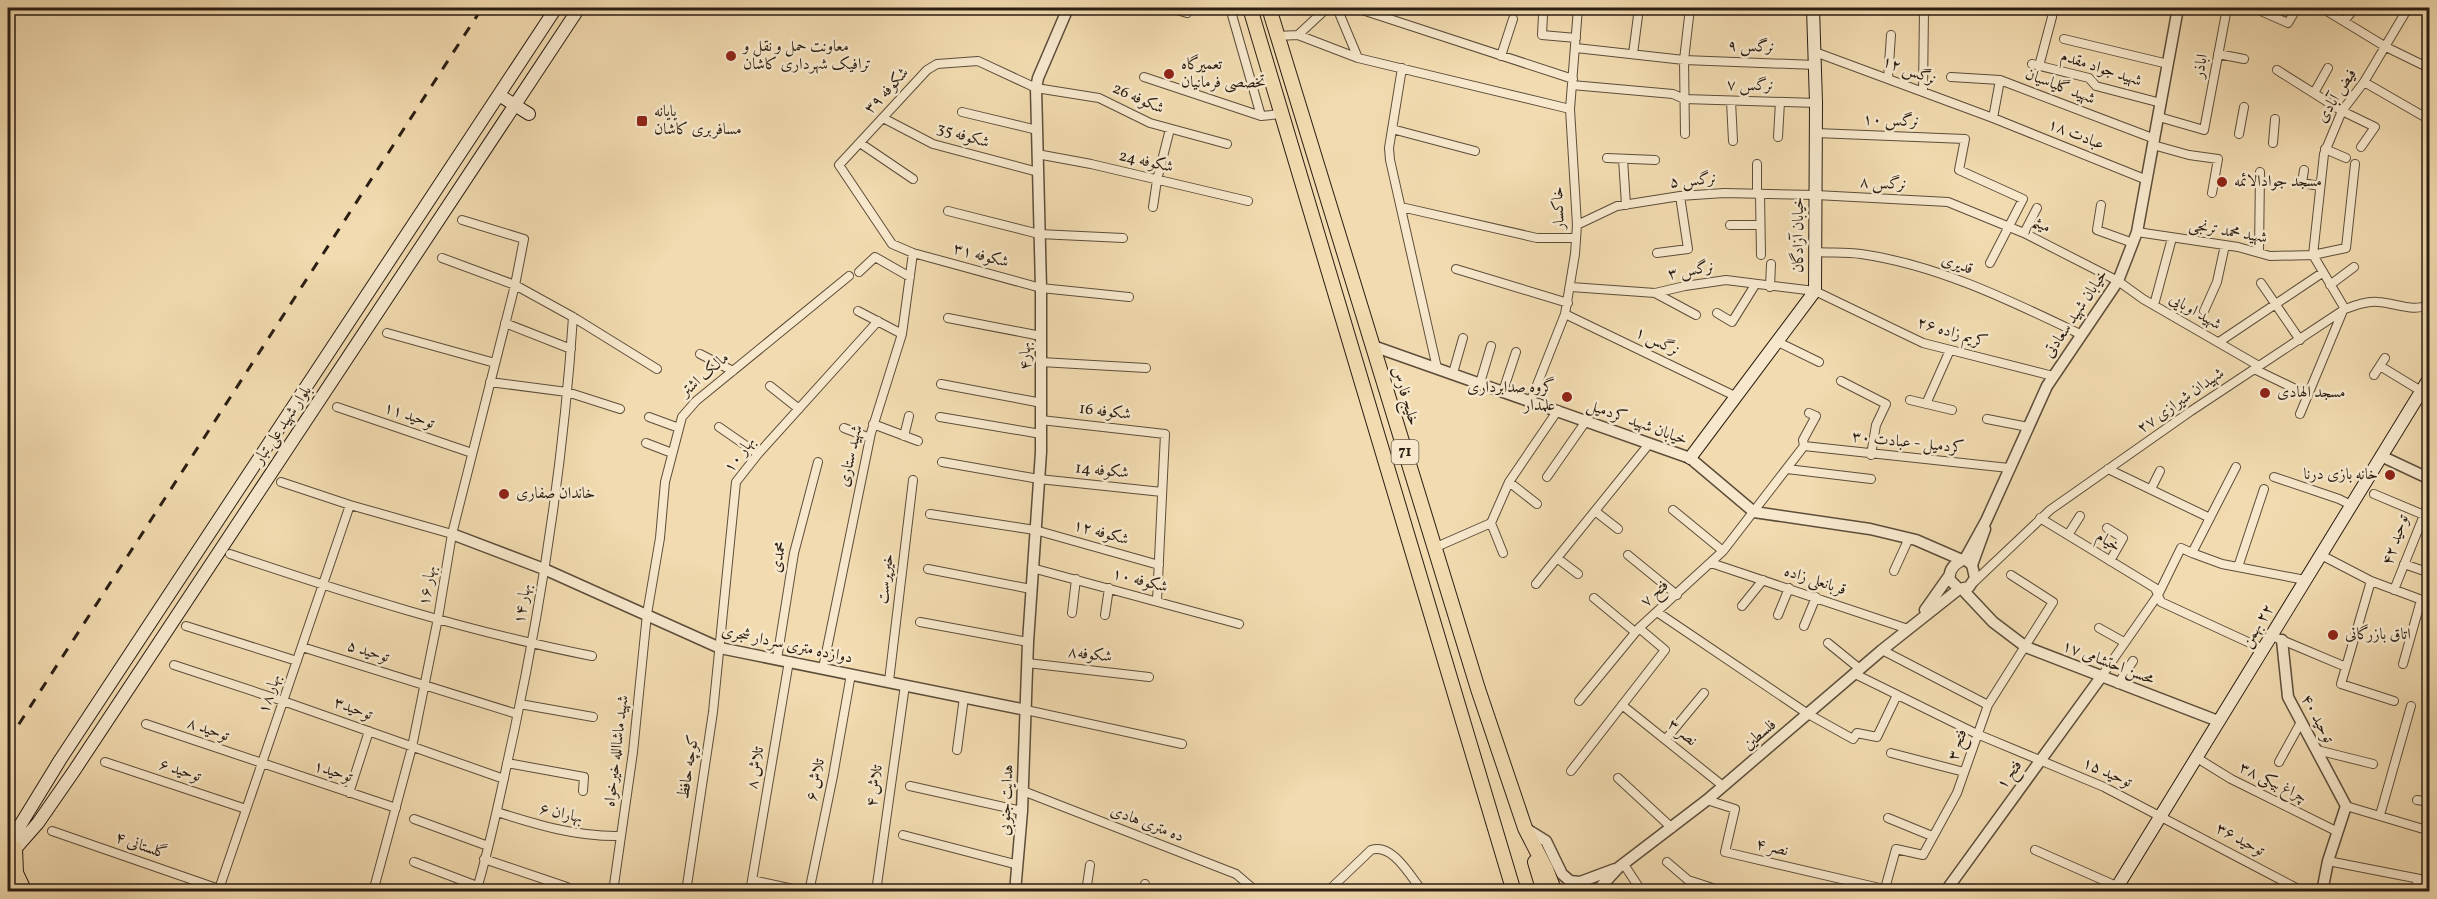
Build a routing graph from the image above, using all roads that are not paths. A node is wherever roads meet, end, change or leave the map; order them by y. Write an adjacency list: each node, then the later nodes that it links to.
1 (556, 8): 55 (main road, بلوار شهید علی تبار)
2 (579, 8): 61 (main road, بلوار شهید علی تبار)
3 (1068, 8): 52 (street, بهار۴)
4 (1170, 8): 23 (street)
5 (1230, 8): 68 (street)
6 (1250, 8): 67 (main road, 71)
7 (1269, 8): 30 (main road, خلیج فارس / 71)
8 (1327, 8): 28 (street)
9 (1337, 8): 37 (street)
10 (1356, 8): 36 (street, نرگس ۷)
11 (1578, 8): 32 (street, خاکسار)
12 (1639, 8): 34 (street)
13 (1690, 8): 40 (street)
14 (1813, 8): 38 (main road, خیابان آزادگان)
15 (1924, 8): 53 (street)
16 (2178, 8): 41 (street, خیابان شهید سعادتی)
17 (2227, 8): 35 (street, اباذر)
18 (2254, 8): 19 (street)
19 (2298, 8)
20 (2322, 8): 27 (street)
21 (2355, 8): 27 (street)
22 (2408, 8): 33 (street, فیض آبادی)
23 (1187, 13)
24 (1543, 15): 32 (street, نرگس ۹)
25 (2052, 16): 60 (street, شهید جواد مقدم)
26 (1513, 19): 36 (street)
27 (2344, 21): 33 (street)
28 (1298, 34): 30 (street); 37 (street)
29 (1891, 35): 48 (street)
30 (1277, 36): 176 (main road, خلیج فارس / 71)
31 (2064, 39): 41 (street)
32 (1576, 43): 34 (street, نرگس ۹); 50 (street, خاکسار)
33 (2386, 47): 44 (street); 51 (street, فیض آبادی)
34 (1633, 54): 40 (street, نرگس ۹)
35 (2218, 54): 39 (street); 69 (street, اباذر)
36 (1501, 56): 50 (street, نرگس ۷)
37 (1358, 58): 42 (street)
38 (1816, 58): 40 (street, نرگس ۹); 48 (street, نرگس ۱۲); 59 (main road, خیابان آزادگان)
39 (2244, 59)
40 (1684, 60): 56 (street)
41 (2168, 64): 60 (street, خیابان شهید سعادتی)
42 (1402, 68): 63 (street); 75 (street)
43 (2328, 68): 54 (street)
44 (2427, 68)
45 (2277, 70): 54 (street)
46 (1144, 77): 68 (street)
47 (1951, 77): 49 (street, شهید گلیاسیان)
48 (1888, 79): 53 (street, نرگس ۱۲)
49 (2000, 80): 71 (street); 82 (street, شهید گلیاسیان)
50 (1573, 82): 56 (street, نرگس ۷); 63 (street, خاکسار)
51 (2364, 82): 64 (street, فیض آبادی); 73 (street)
52 (1036, 88): 70 (street, شکوفه ۳۹); 74 (street, شکوفه 26); 76 (street, بهار۴)
53 (1923, 92): 71 (street, نرگس ۱۲)
54 (2314, 93): 64 (street)
55 (499, 95): 61 (main road); 424 (main road, بلوار شهید علی تبار)
56 (1684, 99): 57 (street, نرگس ۷); 78 (street)
57 (1731, 101): 58 (street, نرگس ۷); 81 (street)
58 (1780, 102): 59 (street, نرگس ۷); 80 (street)
59 (1816, 102): 77 (main road, خیابان آزادگان)
60 (2161, 103): 69 (street, خیابان شهید سعادتی)
61 (514, 105): 66 (main road); 424 (main road, بلوار شهید علی تبار)
62 (2244, 107): 79 (street)
63 (1570, 109): 117 (street, خاکسار)
64 (2342, 111): 86 (street); 87 (street, فیض آبادی)
65 (962, 112): 76 (street)
66 (529, 114)
67 (1281, 114): 68 (street); 422 (main road, 71)
68 (1261, 116)
69 (2159, 117): 82 (street, خیابان شهید سعادتی)
70 (883, 118): 83 (street, شکوفه ۳۹); 98 (street, شکوفه 35)
71 (1993, 118): 102 (street, عبادت ۱۸)
72 (2275, 119): 84 (street)
73 (2430, 120)
74 (1170, 129): 85 (street, شکوفه 26); 101 (street)
75 (1392, 129): 88 (street); 113 (street)
76 (1037, 130): 89 (street, بهار۴)
77 (1816, 133): 106 (main road, خیابان آزادگان); 120 (street, نرگس ۱۰)
78 (1685, 134)
79 (2239, 134)
80 (1778, 137)
81 (1733, 141)
82 (2154, 142): 102 (street, خیابان شهید سعادتی); 104 (street, شهید گلیاسیان)
83 (860, 143): 96 (street, شکوفه ۳۹); 100 (street)
84 (2272, 143)
85 (1227, 144)
86 (2361, 147)
87 (2325, 149): 91 (street); 103 (street, فیض آبادی)
88 (1475, 151)
89 (1037, 154): 98 (street, بهار۴); 101 (street, شکوفه 24)
90 (1607, 158): 92 (street)
91 (2346, 158)
92 (1623, 159): 93 (street); 110 (street)
93 (1654, 160)
94 (1757, 164): 105 (street)
95 (2355, 164): 133 (street, شهید محمد ترنجی)
96 (839, 165): 129 (street, شکوفه ۳۱)
97 (2304, 170): 103 (street)
98 (1038, 172): 122 (street, بهار۴)
99 (2260, 172): 131 (street)
100 (913, 179)
101 (1157, 180): 108 (street, شکوفه 24); 112 (street)
102 (2147, 180): 123 (street, خیابان شهید سعادتی)
103 (2320, 186): 133 (street, فیض آبادی)
104 (2212, 193)
105 (1758, 194): 106 (street, نرگس ۵); 107 (street, نرگس ۵); 119 (street)
106 (1816, 195): 109 (street, نرگس ۸); 128 (main road, خیابان آزادگان)
107 (1680, 196): 110 (street, نرگس ۵); 130 (street)
108 (1248, 201)
109 (1948, 202): 120 (street, میثم)
110 (1626, 205): 117 (street, نرگس ۵)
111 (2101, 205): 123 (street, شهید محمد ترنجی)
112 (1153, 207)
113 (1401, 207): 125 (street); 189 (street)
114 (2037, 207): 121 (street)
115 (948, 212): 122 (street)
116 (462, 220): 145 (street, بهار ۱۶)
117 (1576, 225): 125 (street, خاکسار)
118 (1731, 225): 119 (street)
119 (1760, 225): 132 (street)
120 (2007, 226): 121 (street, میثم); 135 (street)
121 (2024, 233): 143 (street, میثم)
122 (1039, 234): 124 (street); 150 (street, بهار۴)
123 (2135, 237): 126 (street, شهید محمد ترنجی); 143 (street, خیابان شهید سعادتی)
124 (1123, 238)
125 (1576, 238): 148 (street, خاکسار)
126 (2172, 238): 127 (street, شهید محمد ترنجی); 156 (street)
127 (2225, 246): 131 (street, شهید محمد ترنجی); 160 (street)
128 (1815, 252): 151 (main road, خیابان آزادگان); 170 (street, قدیری)
129 (913, 253): 142 (street, شهید ستاری); 150 (street, شکوفه ۳۱)
130 (1657, 253)
131 (2259, 253): 133 (street, شهید محمد ترنجی)
132 (1761, 255)
133 (2313, 255): 140 (street)
134 (442, 258): 145 (street)
135 (1990, 263)
136 (1770, 264): 149 (street)
137 (2354, 267): 147 (street)
138 (1456, 269): 154 (street)
139 (859, 272): 142 (street)
140 (2322, 273): 147 (street); 157 (street)
141 (849, 276): 191 (street, مالک اشتر)
142 (910, 277): 169 (street, شهید ستاری)
143 (2118, 281): 156 (street, شهید اوبایی); 170 (street, خیابان شهید سعادتی)
144 (2261, 283): 157 (street)
145 (515, 285): 164 (street); 167 (street, بهار ۱۶)
146 (1755, 285): 149 (street, نرگس ۳); 152 (street, نرگس ۳); 162 (street)
147 (2330, 285): 159 (street)
148 (1571, 287): 152 (street, نرگس ۳); 154 (street, خاکسار)
149 (1770, 287): 151 (street, نرگس ۳)
150 (1041, 288): 153 (street, شکوفه ۳۱); 171 (street, بهار۴)
151 (1815, 291): 174 (main road, خیابان آزادگان); 179 (street, کریم زاده ۲۶)
152 (1655, 293): 163 (street)
153 (1129, 297)
154 (1568, 303): 161 (street, خاکسار)
155 (2429, 304): 159 (street, شهیدان شیرازی ۲۷)
156 (2154, 305): 175 (street, شهید اوبایی)
157 (2275, 305): 173 (street); 175 (street)
158 (858, 310): 166 (street)
159 (2344, 310): 173 (street, شهیدان شیرازی ۲۷); 204 (street)
160 (2204, 311)
161 (1565, 314): 205 (street, نرگس ۱); 206 (street, خاکسار)
162 (1717, 314)
163 (1696, 315)
164 (573, 317): 178 (street, بهار ۱۴); 190 (street)
165 (948, 318): 171 (street)
166 (878, 321): 169 (street); 211 (street, بهار ۱۰)
167 (505, 323): 178 (street); 185 (street, بهار ۱۶)
168 (387, 333): 185 (street)
169 (902, 334): 223 (street, شهید ستاری)
170 (2080, 334): 194 (street, خیابان شهید سعادتی)
171 (1041, 336): 183 (street, بهار۴)
172 (1463, 338): 192 (street)
173 (2300, 340): 187 (street, شهیدان شیرازی ۲۷)
174 (1778, 342): 184 (street); 205 (main road, خیابان آزادگان)
175 (2219, 342): 187 (street, شهید اوبایی)
176 (1372, 346): 189 (street, خیابان شهید کردمیل); 277 (main road, خلیج فارس / 71)
177 (1491, 346): 198 (street)
178 (571, 349): 203 (street, بهار ۱۴)
179 (1950, 350): 194 (street, کریم زاده ۲۶); 209 (street)
180 (1516, 352): 201 (street)
181 (700, 354): 191 (street)
182 (2385, 358): 186 (street)
183 (1041, 362): 188 (street); 208 (street, بهار۴)
184 (1819, 362)
185 (495, 363): 197 (street, بهار ۱۶)
186 (2380, 366): 193 (street); 202 (street)
187 (2257, 367): 204 (street, شهید اوبایی); 246 (street, شهیدان شیرازی ۲۷)
188 (1146, 368)
189 (1437, 368): 192 (street, خیابان شهید کردمیل)
190 (657, 369)
191 (733, 371): 226 (street, مالک اشتر)
192 (1453, 373): 198 (street, خیابان شهید کردمیل)
193 (2374, 375)
194 (2053, 376): 225 (street, خیابان شهید سعادتی)
195 (2430, 377): 202 (main road, ٢٢ بهمن)
196 (1841, 381): 238 (street)
197 (490, 382): 203 (street); 235 (street, بهار ۱۶)
198 (1480, 382): 201 (street, خیابان شهید کردمیل)
199 (941, 384): 208 (street)
200 (770, 386): 211 (street)
201 (1503, 391): 206 (street, خیابان شهید کردمیل)
202 (2421, 391): 239 (main road, ٢٢ بهمن)
203 (567, 392): 212 (street); 293 (street, بهار ۱۴)
204 (2308, 395): 216 (street)
205 (1737, 397): 240 (main road, خیابان آزادگان)
206 (1531, 400): 213 (street, خیابان شهید کردمیل)
207 (1910, 400): 209 (street)
208 (1042, 404): 221 (street, بهار۴)
209 (1926, 404): 214 (street)
210 (337, 407): 235 (street, توحید ۱۱)
211 (799, 408): 237 (street, بهار ۱۰)
212 (620, 409)
213 (1558, 410): 222 (street, خیابان شهید کردمیل); 255 (street)
214 (1952, 410)
215 (1813, 414): 234 (street, فتح ۷)
216 (2300, 414)
217 (909, 416): 229 (street)
218 (649, 417): 226 (street)
219 (940, 417): 228 (street)
220 (1987, 418): 225 (street)
221 (1041, 420): 228 (street, بهار۴); 258 (street, شکوفه 16)
222 (1586, 421): 233 (street, خیابان شهید کردمیل); 248 (street)
223 (873, 424): 229 (street); 230 (street, شهید ستاری)
224 (719, 427): 237 (street)
225 (2028, 427): 244 (street, خیابان شهید سعادتی)
226 (679, 428): 236 (street, مالک اشتر)
227 (844, 428): 230 (street)
228 (1041, 434): 250 (street, بهار۴)
229 (904, 436): 231 (street)
230 (870, 438): 352 (street, شهید ستاری)
231 (918, 441)
232 (646, 442): 236 (street)
233 (1649, 444): 240 (street, خیابان شهید کردمیل); 264 (street)
234 (1804, 446): 238 (street, کردمیل - عبادت ۳۰); 245 (street, فتح ۷)
235 (472, 453): 274 (street, بهار ۱۶)
236 (672, 453): 320 (street, مالک اشتر)
237 (758, 454): 340 (street, بهار ۱۰)
238 (1870, 455): 244 (street, کردمیل - عبادت ۳۰)
239 (2381, 456): 252 (street); 262 (main road, ٢٢ بهمن)
240 (1690, 458): 265 (street, خیابان شهید کردمیل)
241 (818, 462): 344 (street, محمدی)
242 (942, 462): 250 (street, شکوفه 14)
243 (2236, 467): 269 (street)
244 (2009, 468): 286 (street, خیابان شهید سعادتی)
245 (1787, 469): 251 (street); 265 (street, فتح ۷)
246 (2108, 469): 256 (street); 268 (street, شهیدان شیرازی ۲۷)
247 (2160, 471): 256 (street)
248 (1547, 477)
249 (2274, 477): 262 (street)
250 (1039, 479): 258 (street, شکوفه 14); 273 (street, بهار۴)
251 (1871, 479)
252 (2430, 479)
253 (913, 480): 357 (street, خیرپرست)
254 (281, 482): 261 (street)
255 (1509, 482): 260 (street); 270 (street)
256 (2151, 489): 269 (street)
257 (2264, 489): 290 (street)
258 (1162, 492): 289 (street)
259 (2374, 494): 288 (street, توحید ۴۲)
260 (1537, 504)
261 (350, 505): 274 (street); 305 (street, بهار ۱۸)
262 (2351, 505): 283 (main road, ٢٢ بهمن)
263 (1672, 510): 278 (street)
264 (1595, 511): 272 (street); 284 (street)
265 (1754, 512): 276 (street); 278 (street, فتح ۷)
266 (930, 514): 273 (street, شکوفه ۱۲)
267 (2080, 516): 275 (street)
268 (2040, 518): 275 (street, خیام); 303 (street, شهیدان شیرازی ۲۷)
269 (2210, 518): 280 (street)
270 (1491, 523): 277 (street); 279 (street)
271 (2108, 528): 285 (street)
272 (1618, 529)
273 (1035, 530): 289 (street, شکوفه ۱۲); 291 (street, بهار۴)
274 (452, 534): 293 (street, دوازده متری سردار شجری); 323 (street, بهار ۱۶)
275 (2068, 535): 285 (street, خیام)
276 (1912, 539): 286 (street); 294 (street); 297 (street)
277 (1434, 548): 414 (main road, خلیج فارس / 71)
278 (1723, 551): 287 (street, فتح ۷)
279 (1503, 553)
280 (2192, 553): 290 (street); 312 (street)
281 (230, 554): 305 (street)
282 (1628, 555): 311 (street)
283 (2321, 555): 301 (main road, ٢٢ بهمن); 302 (street)
284 (1557, 558): 296 (street); 304 (street)
285 (2110, 561): 312 (street, خیام)
286 (1966, 562): 297 (street); 303 (street)
287 (1711, 563): 300 (street, قربانعلی زاده); 311 (street, فتح ۷)
288 (2404, 564): 295 (street); 310 (street, توحید ۴۲)
289 (1160, 565): 315 (street)
290 (2238, 567): 301 (street)
291 (1032, 568): 299 (street, شکوفه ۱۰); 308 (street, بهار۴)
292 (928, 569): 308 (street)
293 (544, 570): 320 (street, دوازده متری سردار شجری); 337 (street, بهار ۱۴)
294 (1894, 571)
295 (2430, 573)
296 (1578, 574)
297 (1949, 574): 309 (street); 324 (street)
298 (2011, 575): 339 (street, فتح ۳)
299 (1076, 579): 306 (street, شکوفه ۱۰); 319 (street)
300 (1763, 580): 307 (street, قربانعلی زاده); 317 (street)
301 (2305, 580): 333 (main road, ٢٢ بهمن)
302 (2371, 581): 310 (street); 351 (street)
303 (1973, 582): 309 (street); 326 (street, محسن احتشامی ۱۷)
304 (1536, 584)
305 (323, 585): 323 (street); 338 (street, بهار ۱۸)
306 (1109, 588): 315 (street, شکوفه ۱۰); 321 (street)
307 (1789, 588): 313 (street, قربانعلی زاده); 322 (street)
308 (1031, 589): 334 (street, بهار۴)
309 (1960, 589): 324 (street); 326 (street, محسن احتشامی ۱۷)
310 (2394, 590): 316 (street)
311 (1677, 595): 318 (street, فتح ۷)
312 (2158, 595): 335 (street); 341 (street, خیام)
313 (1816, 597): 329 (street); 331 (street, قربانعلی زاده)
314 (1594, 598): 332 (street)
315 (1157, 601): 327 (street, شکوفه ۱۰)
316 (2425, 601): 349 (street)
317 (1743, 606)
318 (1657, 612): 332 (street, فتح ۷); 373 (street)
319 (1072, 613)
320 (647, 614): 340 (street, دوازده متری سردار شجری); 420 (street, شهید ماشاالله خیرخواه)
321 (1105, 615)
322 (1778, 615)
323 (438, 618): 337 (street); 359 (street, بهار ۱۶)
324 (1918, 620): 331 (street, فلسطین)
325 (920, 622): 334 (street)
326 (1993, 622): 339 (street, محسن احتشامی ۱۷)
327 (1239, 624)
328 (186, 626): 345 (street)
329 (1804, 627)
330 (2099, 628): 335 (street)
331 (1908, 629): 342 (street, فلسطین)
332 (1637, 630): 365 (street, فتح ۷); 368 (street)
333 (2277, 638): 341 (main road, ٢٢ بهمن); 351 (street); 376 (street, توحید ۴۰)
334 (1028, 642): 348 (street, بهار۴)
335 (2124, 642): 356 (street)
336 (1828, 643): 353 (street, توحید ۱۵)
337 (531, 644): 343 (street); 367 (street, بهار ۱۴)
338 (302, 647): 345 (street, بهار ۱۸); 359 (street, توحید ۵)
339 (2025, 647): 356 (street, محسن احتشامی ۱۷); 369 (street, فتح ۳)
340 (720, 648): 344 (street, دوازده متری سردار شجری); 446 (street, کوچه حافظ)
341 (2263, 649): 375 (main road, ٢٢ بهمن)
342 (1882, 650): 353 (street, فلسطین); 369 (street)
343 (591, 656)
344 (777, 659): 346 (street, دوازده متری سردار شجری)
345 (297, 661): 364 (street, بهار ۱۸)
346 (789, 661): 352 (street, دوازده متری سردار شجری); 434 (street, تلاش ۸)
347 (2133, 661): 358 (street)
348 (1027, 663): 355 (street, شکوفه۸); 371 (street, بهار۴)
349 (2403, 664)
350 (174, 666): 364 (street, توحید۳)
351 (2346, 667): 366 (street)
352 (823, 668): 354 (street, دوازده متری سردار شجری)
353 (1857, 671): 362 (street, توحید ۱۵); 373 (street, فلسطین)
354 (851, 674): 357 (street, دوازده متری سردار شجری); 448 (street, تلاش ۶)
355 (1149, 677)
356 (2100, 677): 358 (street, محسن احتشامی ۱۷); 387 (street, فتح ۱)
357 (889, 681): 360 (street, دوازده متری سردار شجری)
358 (2118, 684): 375 (street, محسن احتشامی ۱۷)
359 (425, 685): 372 (street, توحید ۵); 382 (street, بهار ۱۶)
360 (905, 685): 363 (street, دوازده متری سردار شجری); 449 (street, تلاش ۴)
361 (1704, 693): 380 (street)
362 (1897, 695): 373 (street); 379 (street, توحید ۱۵)
363 (964, 697): 371 (street, دوازده متری سردار شجری); 383 (street)
364 (283, 701): 378 (street, توحید۳); 391 (street, بهار ۱۸)
365 (1579, 701)
366 (2394, 701)
367 (520, 704): 372 (street, بهار ۱۴); 374 (street)
368 (1622, 705): 380 (street, نصر ۳); 393 (street)
369 (1988, 705): 379 (street, فتح ۳)
370 (2411, 706): 411 (street)
371 (1026, 710): 381 (street); 400 (street, هدایت جنوبی)
372 (518, 714): 390 (street, بهار ۱۴)
373 (1808, 714): 398 (street, فلسطین)
374 (593, 717)
375 (2218, 721): 386 (main road, ٢٢ بهمن)
376 (2301, 722): 384 (street, توحید ۴۰); 389 (street)
377 (146, 724): 391 (street, توحید ۸)
378 (369, 731): 382 (street, توحید۳); 401 (street)
379 (1977, 734): 387 (street, توحید ۱۵); 394 (street, فتح ۳)
380 (1665, 739): 398 (street, نصر ۳)
381 (1182, 744)
382 (412, 747): 395 (street, توحید۳); 406 (street, بهار ۱۶)
383 (957, 750)
384 (2317, 750): 392 (street); 405 (street, توحید ۴۰)
385 (1891, 753): 394 (street)
386 (2197, 758): 410 (main road, ٢٢ بهمن); 418 (street, چراغ بیکی ۳۸)
387 (2040, 760): 410 (street, توحید ۱۵); 462 (street, فتح ۱)
388 (105, 762): 407 (street, توحید ۶)
389 (2279, 762)
390 (507, 763): 395 (street, بهار ۱۴); 399 (street)
391 (261, 764): 401 (street, توحید۱); 407 (street, بهار ۱۸)
392 (2373, 764)
393 (1570, 771)
394 (1965, 772): 421 (street, فتح ۳)
395 (504, 778): 409 (street, بهار ۱۴)
396 (1618, 778): 415 (street)
397 (910, 786): 408 (street)
398 (1723, 786): 402 (street, فلسطین)
399 (583, 791)
400 (1023, 791): 408 (street, هدایت جنوبی); 452 (street, ده متری هادی)
401 (349, 792): 406 (street, توحید۱)
402 (1707, 800): 415 (street, فلسطین); 442 (street, نصر ۴)
403 (2417, 800): 404 (street)
404 (2430, 802)
405 (2346, 806): 411 (street); 418 (street)
406 (396, 808): 444 (street, بهار ۱۶)
407 (246, 809): 440 (street, بهار ۱۸)
408 (1022, 811): 430 (street, هدایت جنوبی)
409 (497, 812): 420 (street, بهاران ۶); 423 (street, بهار ۱۴)
410 (2162, 815): 439 (main road, ٢٢ بهمن); 464 (street, توحید ۳۶)
411 (2380, 815): 417 (street)
412 (1888, 818): 421 (street)
413 (414, 819): 423 (street)
414 (1525, 828): 432 (street, فلسطین); 457 (main road); 458 (main road, خلیج فارس / 71)
415 (1672, 828): 432 (street, فلسطین)
416 (52, 831): 440 (street, گلستانی ۴)
417 (2430, 831)
418 (2338, 832): 427 (street)
419 (903, 835): 430 (street)
420 (621, 836): 445 (street, شهید ماشاالله خیرخواه)
421 (1932, 836): 442 (street, فتح ۳)
422 (1497, 837): 455 (main road, 71); 456 (main road)
423 (488, 846): 426 (street, بهار ۱۴)
424 (10, 850): 443 (main road)
425 (2035, 850): 439 (street)
426 (484, 859): 437 (street); 438 (street, بهار ۱۴)
427 (2328, 861): 433 (street); 465 (street)
428 (414, 862): 438 (street)
429 (1667, 862): 461 (street)
430 (1018, 865): 441 (street, هدایت جنوبی)
431 (1090, 865): 451 (street)
432 (1620, 866): 459 (street, فلسطین); 460 (street)
433 (2418, 879): 435 (street); 466 (street)
434 (752, 880): 447 (street, تلاش ۸); 448 (street)
435 (2430, 881)
436 (8, 887): 443 (main road)
437 (567, 887)
438 (476, 889)
439 (2116, 889): 463 (street)
440 (218, 890)
441 (1015, 890): 450 (street)
442 (1884, 890)
443 (24, 891)
444 (373, 891)
445 (613, 891)
446 (686, 891)
447 (750, 891)
448 (808, 891)
449 (876, 891)
450 (1027, 891)
451 (1086, 891)
452 (1257, 891)
453 (1328, 891): 454 (street)
454 (1423, 891)
455 (1514, 891)
456 (1522, 891)
457 (1544, 891)
458 (1555, 891)
459 (1596, 891)
460 (1642, 891)
461 (1725, 891)
462 (1945, 891)
463 (2130, 891)
464 (2304, 891)
465 (2322, 891)
466 (2415, 891)

